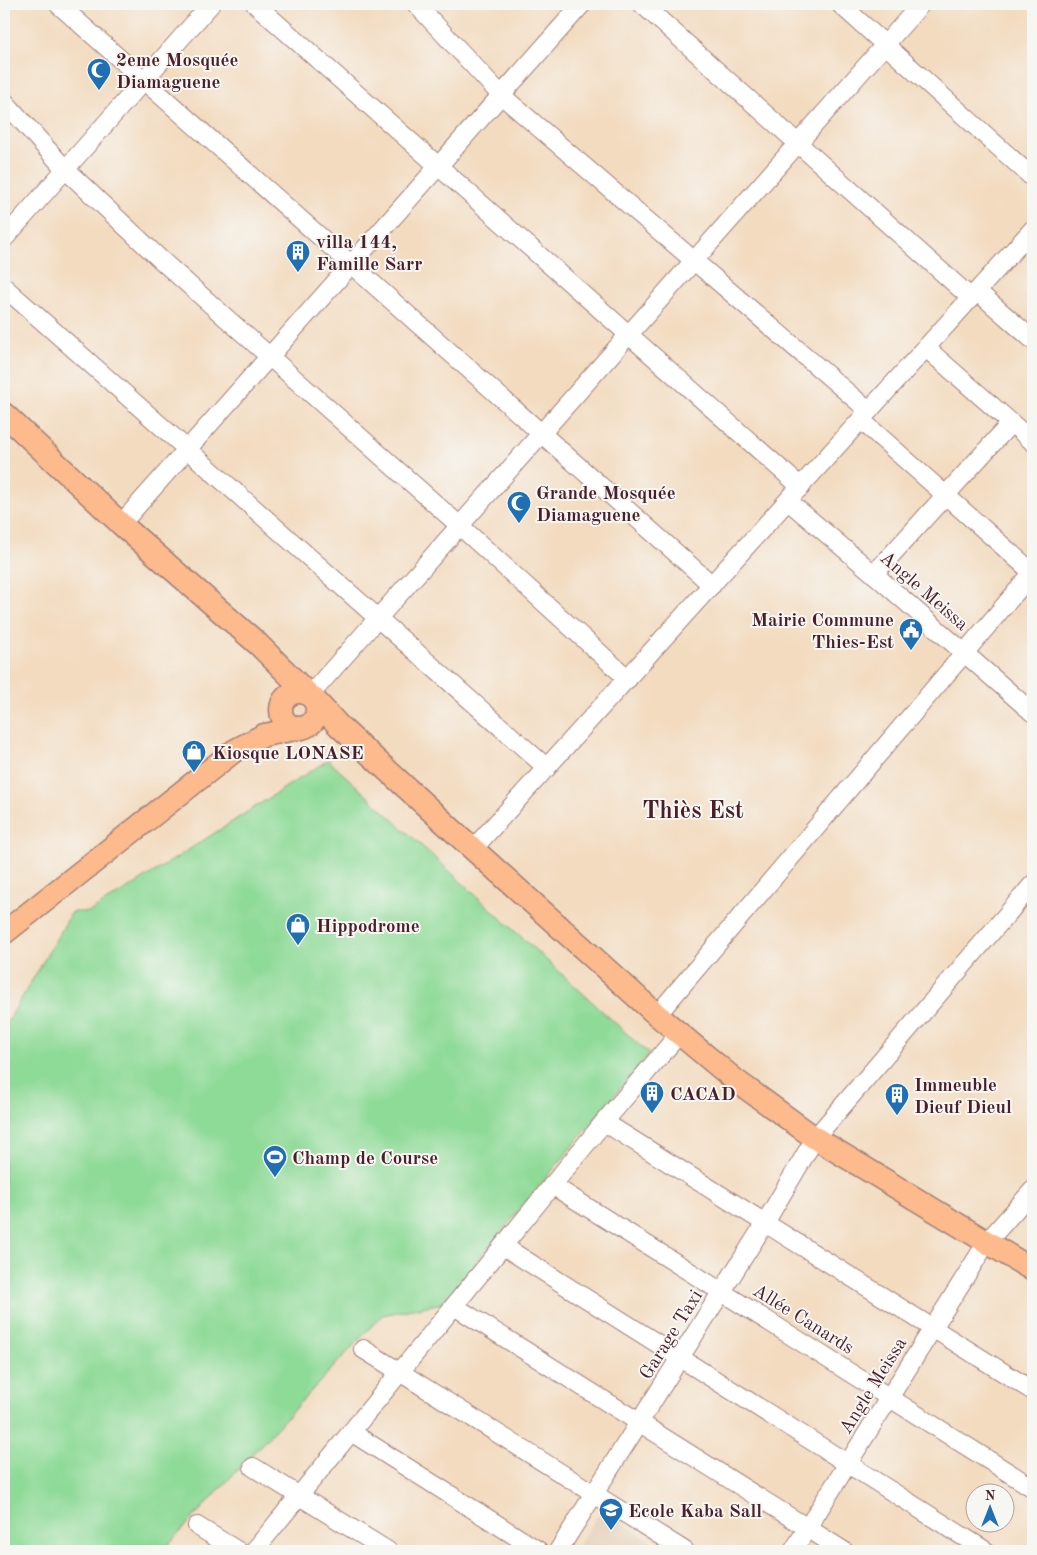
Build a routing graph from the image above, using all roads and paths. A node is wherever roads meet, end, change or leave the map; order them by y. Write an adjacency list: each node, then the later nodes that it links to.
1 (58, 4): 10 (street)
2 (211, 4): 10 (street)
3 (255, 4): 14 (street)
4 (416, 4): 11 (street)
5 (582, 4): 11 (street)
6 (642, 4): 13 (street)
7 (840, 4): 9 (street)
8 (921, 4): 9 (street)
9 (886, 44): 13 (street); 16 (street)
10 (144, 80): 15 (street); 20 (street)
11 (501, 95): 14 (street); 19 (street)
12 (4, 102): 15 (street)
13 (798, 143): 19 (street); 22 (street)
14 (438, 166): 20 (street); 23 (street)
15 (65, 170): 18 (street); 26 (street)
16 (1033, 178)
17 (1033, 229): 22 (street)
18 (4, 239)
19 (694, 260): 23 (street); 28 (street)
20 (351, 264): 26 (street); 30 (street)
21 (4, 287): 32 (street)
22 (974, 295): 24 (street); 25 (street)
23 (629, 334): 30 (street); 33 (street)
24 (1033, 340)
25 (926, 348): 28 (street); 29 (street)
26 (269, 357): 32 (street); 37 (street)
27 (4, 414): 36 (main road)
28 (865, 415): 33 (street); 34 (street)
29 (1011, 422): 31 (street); 34 (street)
30 (541, 434): 37 (street); 40 (street)
31 (1033, 442)
32 (187, 449): 36 (street); 41 (street)
33 (801, 487): 35 (street)
34 (945, 494): 38 (street); 39 (street)
35 (788, 501): 39 (street, Angle Meissa); 40 (street)
36 (121, 524): 44 (main road)
37 (460, 526): 41 (street); 43 (street)
38 (1033, 572): 42 (street)
39 (874, 574): 42 (street, Angle Meissa)
40 (712, 585): 43 (street)
41 (378, 618): 44 (street); 49 (street)
42 (965, 652): 45 (street, Angle Meissa); 53 (street)
43 (628, 679): 49 (street)
44 (300, 698): 46 (main road); 46 (main road); 47 (main road); 48 (main road)
45 (1033, 713)
46 (303, 727): 47 (main road); 48 (main road)
47 (359, 744): 50 (main road)
48 (234, 751): 52 (main road)
49 (547, 768): 50 (street)
50 (473, 850): 53 (main road)
51 (1033, 884): 56 (street, Garage Taxi)
52 (4, 933)
53 (657, 1015): 54 (main road)
54 (679, 1034): 55 (street); 56 (main road)
55 (604, 1122): 57 (street); 59 (street)
56 (815, 1138): 59 (street, Garage Taxi); 60 (main road)
57 (552, 1185): 61 (street); 63 (street, Allée Canards)
58 (1033, 1190): 60 (street, Angle Meissa)
59 (765, 1223): 63 (street, Garage Taxi); 65 (street)
60 (987, 1242): 62 (main road); 65 (street, Angle Meissa)
61 (503, 1246): 64 (street); 67 (street)
62 (1033, 1270)
63 (722, 1292): 67 (street, Garage Taxi); 70 (street, Allée Canards)
64 (454, 1306): 68 (street); 71 (street)
65 (933, 1328): 69 (street); 70 (street, Angle Meissa)
66 (363, 1349): 68 (street)
67 (680, 1358): 71 (street, Garage Taxi); 73 (street)
68 (399, 1372): 72 (street); 76 (street)
69 (1033, 1390)
70 (890, 1397): 73 (street, Angle Meissa); 75 (street, Allée Canards)
71 (640, 1422): 76 (street, Garage Taxi); 79 (street)
72 (351, 1432): 77 (street); 83 (street)
73 (848, 1464): 79 (street, Angle Meissa); 88 (street)
74 (253, 1467): 77 (street)
75 (1033, 1488)
76 (594, 1494): 84 (street, Garage Taxi); 85 (street)
77 (299, 1495): 81 (street); 82 (street)
78 (197, 1526): 80 (street)
79 (808, 1528): 86 (street, Angle Meissa); 87 (street)
80 (238, 1551)
81 (254, 1551)
82 (388, 1551)
83 (539, 1551)
84 (558, 1551)
85 (685, 1551)
86 (794, 1551)
87 (844, 1551)
88 (986, 1551)

